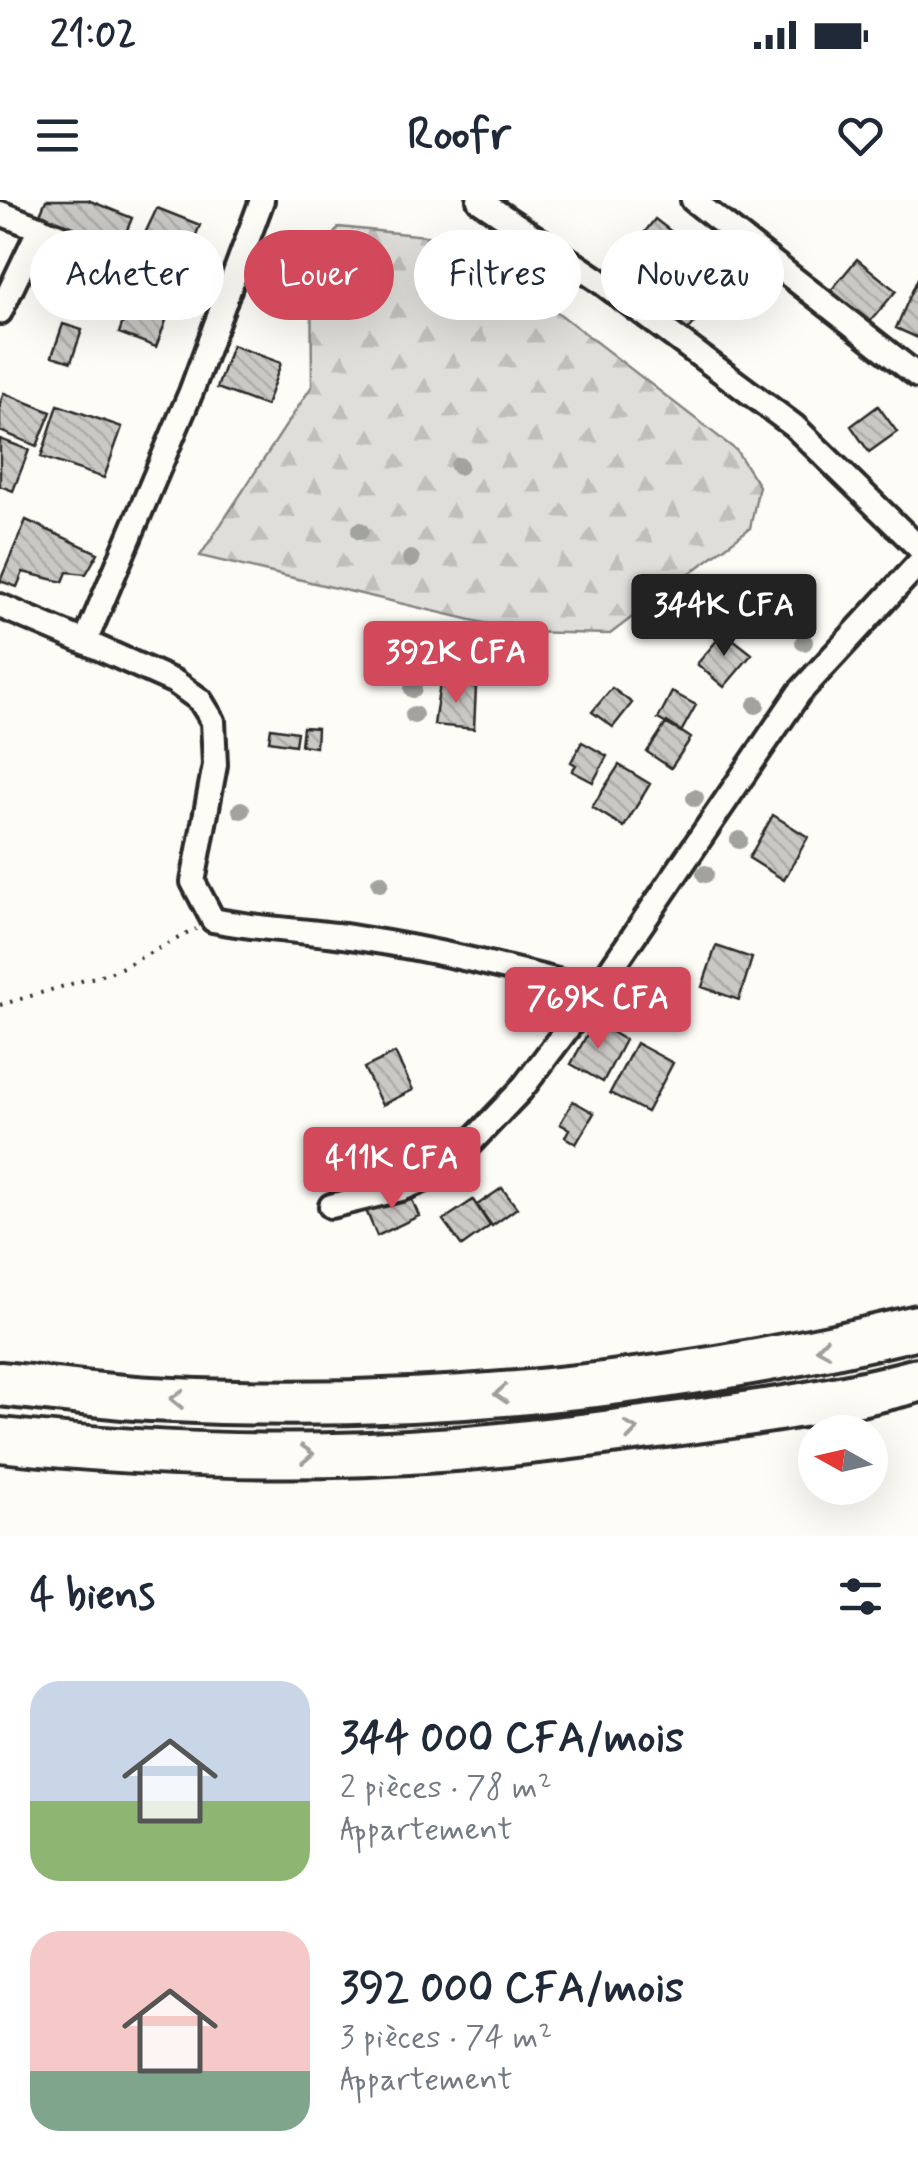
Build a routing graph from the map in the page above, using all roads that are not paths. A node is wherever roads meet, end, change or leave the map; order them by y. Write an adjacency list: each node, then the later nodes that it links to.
1 (262, 200): 6 (street)
2 (478, 200): 9 (street)
3 (694, 200): 8 (street)
4 (0, 213): 5 (street)
5 (40, 228): 6 (street); 7 (street)
6 (225, 301): 12 (street)
7 (0, 312)
8 (918, 376)
9 (918, 547)
10 (918, 564): 13 (street)
11 (0, 606): 12 (street)
12 (85, 642): 13 (street)
13 (596, 992): 14 (street)
14 (331, 1206)
15 (918, 1327): 17 (highway, one-way to 17)
16 (918, 1380): 18 (highway, one-way to 16)
17 (0, 1384)
18 (0, 1440)

